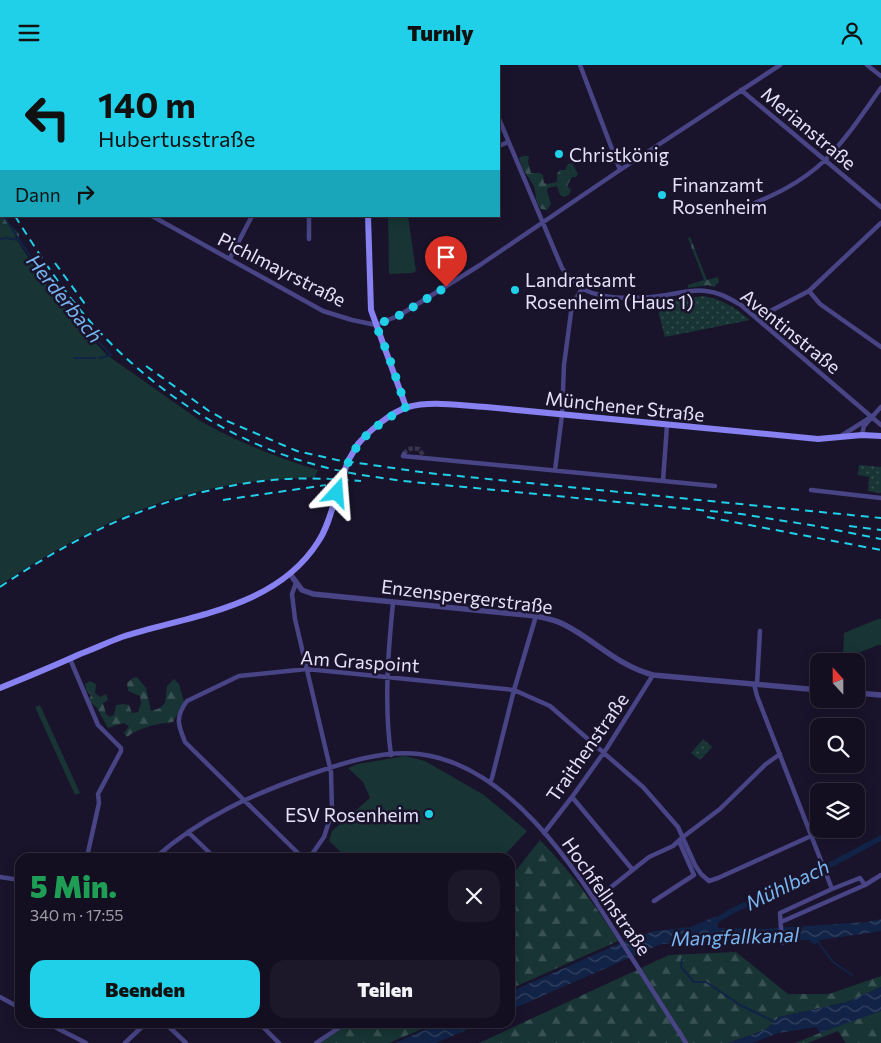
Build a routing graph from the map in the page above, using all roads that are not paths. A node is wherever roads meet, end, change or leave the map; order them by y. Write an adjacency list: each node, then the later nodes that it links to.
1 (580, 65): 11 (street)
2 (780, 65): 6 (street)
3 (867, 65): 4 (street)
4 (881, 77)
5 (881, 89): 10 (street)
6 (741, 90): 10 (street, Merianstraße); 11 (street)
7 (500, 122): 8 (street, Aventinstraße)
8 (508, 142): 9 (street); 18 (street, Aventinstraße)
9 (500, 146)
10 (825, 160): 12 (street, Merianstraße); 13 (street)
11 (620, 169): 18 (street)
12 (881, 207)
13 (741, 209)
14 (154, 217): 21 (street, Pichlmayrstraße)
15 (251, 217): 21 (street)
16 (309, 217): 20 (street)
17 (368, 217): 25 (main road)
18 (541, 222): 22 (street, Aventinstraße); 25 (street)
19 (881, 223): 23 (street)
20 (309, 239)
21 (230, 258): 25 (street, Pichlmayrstraße)
22 (582, 289): 24 (street, Aventinstraße); 29 (street)
23 (809, 291): 24 (street); 26 (street)
24 (757, 318): 30 (street, Aventinstraße)
25 (376, 325): 27 (main road)
26 (881, 347)
27 (406, 407): 29 (main road, Münchener Straße); 42 (main road, bridge)
28 (881, 407): 30 (street, Münchener Straße)
29 (562, 415): 31 (main road, Münchener Straße); 37 (street)
30 (871, 417): 32 (street, Aventinstraße); 33 (street, Münchener Straße); 35 (street, Münchener Straße)
31 (667, 425): 35 (main road, Münchener Straße); 38 (street)
32 (881, 425)
33 (862, 435): 34 (main road, Münchener Straße); 35 (main road, Münchener Straße)
34 (881, 435)
35 (841, 436)
36 (404, 454): 37 (street)
37 (555, 470): 38 (street)
38 (663, 481): 39 (street)
39 (715, 486)
40 (811, 491): 41 (street)
41 (881, 497)
42 (290, 573): 43 (street); 47 (main road)
43 (296, 583): 44 (street, Enzenspergerstraße); 48 (street)
44 (393, 603): 45 (street, Enzenspergerstraße); 50 (street)
45 (536, 615): 49 (street, Enzenspergerstraße); 53 (street)
46 (760, 631): 51 (street)
47 (70, 659): 52 (main road); 71 (street)
48 (307, 669): 50 (street, Am Graspoint); 60 (street); 63 (street, Am Graspoint)
49 (653, 675): 51 (street, Enzenspergerstraße); 57 (street, Traithenstraße)
50 (388, 677): 53 (street, Am Graspoint); 59 (street)
51 (756, 684): 54 (street, Enzenspergerstraße); 58 (street)
52 (0, 688)
53 (514, 689): 57 (street, Am Graspoint); 61 (street)
54 (810, 689)
55 (865, 694): 56 (street)
56 (881, 695)
57 (604, 753): 62 (street, Traithenstraße); 68 (street, Am Graspoint)
58 (780, 754): 66 (street); 68 (street)
59 (390, 755): 60 (street, Hochfellnstraße); 61 (street, Hochfellnstraße)
60 (331, 767): 63 (street, Hochfellnstraße); 75 (street)
61 (490, 782): 65 (street, Hochfellnstraße)
62 (572, 797): 65 (street, Traithenstraße); 76 (street)
63 (243, 800): 64 (street, Hochfellnstraße); 74 (street, Am Graspoint)
64 (188, 832): 72 (street, Hochfellnstraße); 73 (street)
65 (544, 833): 82 (street, Hochfellnstraße)
66 (810, 833)
67 (810, 836): 68 (street, Am Graspoint)
68 (683, 837): 70 (street)
69 (812, 838): 81 (street)
70 (679, 841): 76 (street); 83 (street)
71 (87, 853)
72 (161, 853)
73 (210, 853)
74 (298, 853)
75 (313, 853)
76 (632, 869): 82 (street)
77 (881, 875): 80 (street)
78 (0, 877): 79 (street)
79 (15, 879)
80 (865, 885): 81 (street); 84 (street)
81 (832, 889): 84 (street)
82 (596, 899): 98 (street, Hochfellnstraße)
83 (654, 901)
84 (781, 924): 85 (street)
85 (782, 943)
86 (0, 997): 87 (street)
87 (15, 1005)
88 (60, 1028): 93 (street)
89 (141, 1028): 94 (street)
90 (170, 1028): 95 (street)
91 (264, 1028): 96 (street)
92 (338, 1028): 97 (street)
93 (86, 1043)
94 (125, 1043)
95 (186, 1043)
96 (279, 1043)
97 (316, 1043)
98 (686, 1043)

